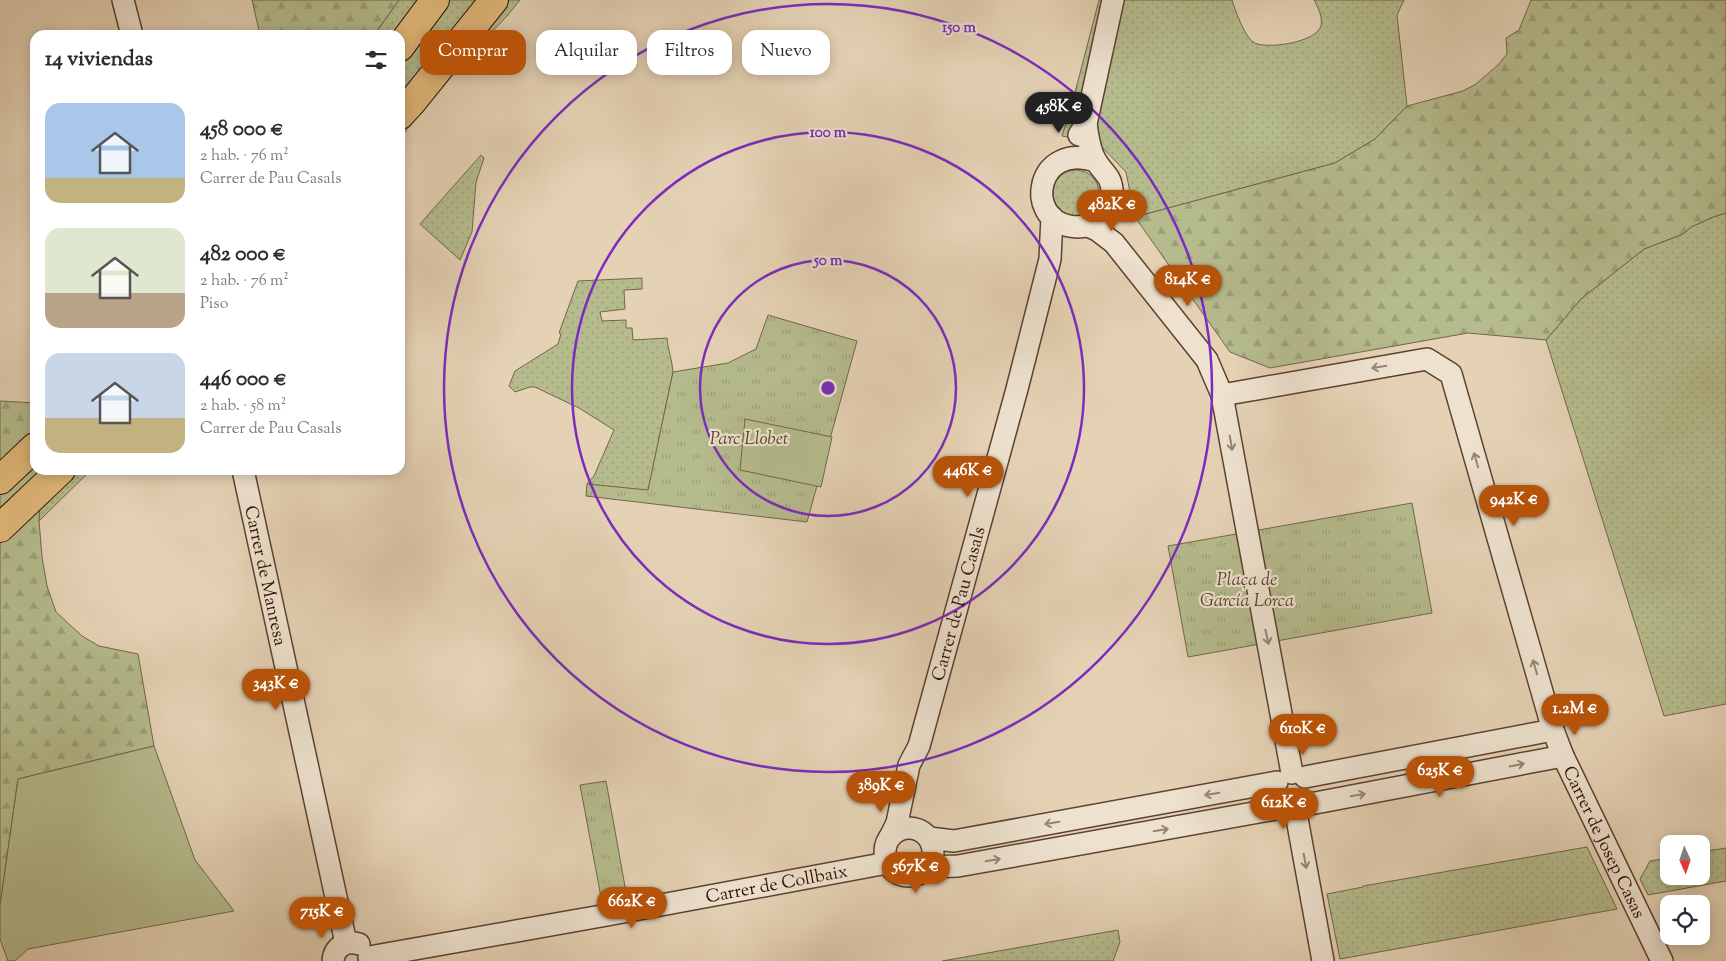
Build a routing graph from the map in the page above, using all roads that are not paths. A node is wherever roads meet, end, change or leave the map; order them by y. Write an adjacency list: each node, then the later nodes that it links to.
1 (124, 0): 7 (street)
2 (413, 0): 8 (highway)
3 (435, 0): 9 (highway)
4 (472, 0): 10 (highway)
5 (494, 0): 11 (highway)
6 (1114, 0): 12 (street)
7 (131, 30)
8 (392, 30)
9 (405, 40)
10 (405, 87)
11 (405, 110)
12 (1086, 124): 13 (street); 14 (street)
13 (1096, 161): 14 (street); 15 (street)
14 (1059, 162): 16 (street)
15 (1109, 207): 17 (street); 18 (street)
16 (1052, 217): 17 (street); 19 (street, Carrer de Pau Casals)
17 (1080, 226): 18 (street); 19 (street, Carrer de Pau Casals)
18 (1114, 243): 20 (street)
19 (1050, 259): 29 (street, Carrer de Pau Casals)
20 (1222, 395): 28 (street, Carrer de Josep Casas, one-way to 20); 31 (street, one-way to 31)
21 (30, 452): 24 (highway)
22 (55, 475): 25 (highway)
23 (244, 475): 37 (street, Carrer de Manresa)
24 (0, 480)
25 (36, 495): 26 (highway); 27 (highway)
26 (0, 528)
27 (0, 538)
28 (1553, 730): 30 (street, Carrer de Josep Casas); 31 (street)
29 (920, 746): 33 (street, Carrer de Pau Casals); 34 (street, Carrer de Pau Casals)
30 (1563, 756): 32 (street, one-way to 30); 41 (street, Carrer de Josep Casas)
31 (1291, 777): 32 (street); 32 (street); 33 (street, one-way to 33)
32 (1296, 808): 36 (street, one-way to 32); 40 (street, one-way to 40)
33 (923, 834): 34 (street); 36 (street)
34 (890, 837): 35 (street)
35 (887, 862): 36 (street); 38 (street, Carrer de Collbaix)
36 (928, 867)
37 (346, 943): 38 (street); 39 (street)
38 (369, 959)
39 (333, 961)
40 (1323, 961)
41 (1662, 961)

